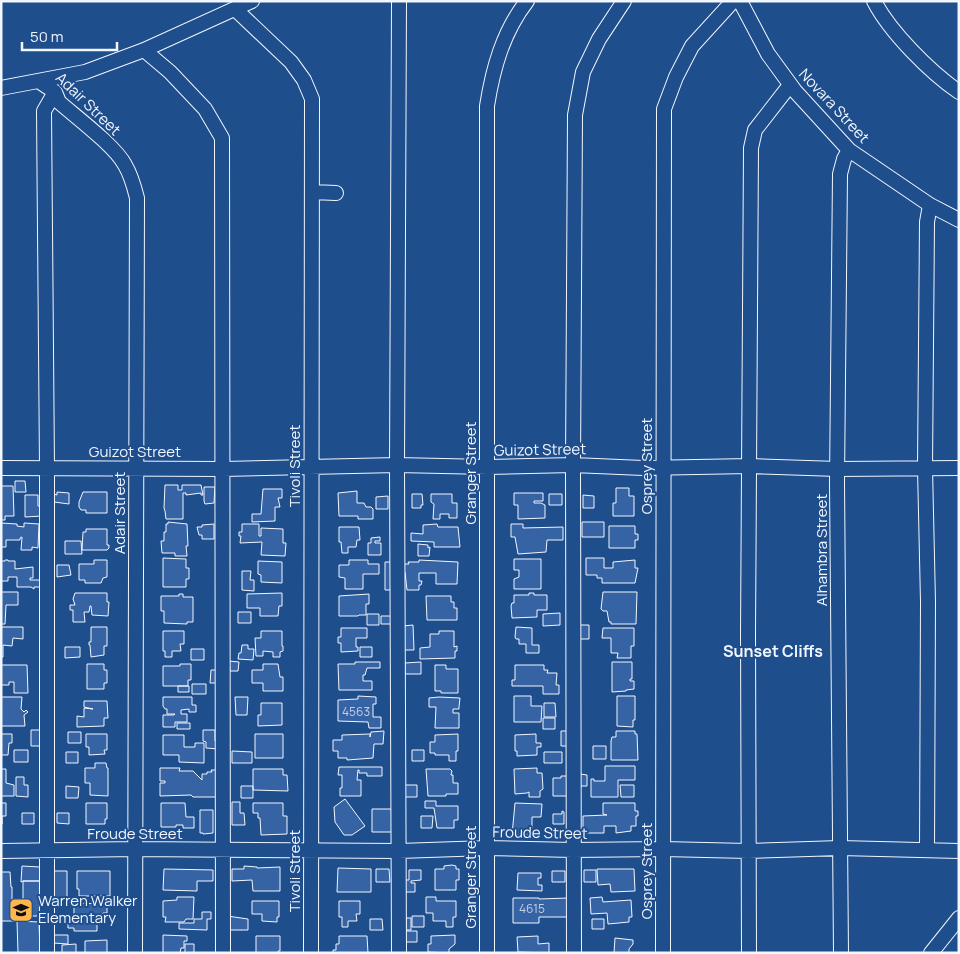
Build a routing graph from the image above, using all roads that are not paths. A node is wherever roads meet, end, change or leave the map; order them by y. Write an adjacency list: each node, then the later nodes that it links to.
1 (252, 1): 8 (street)
2 (399, 1): 20 (street)
3 (527, 1): 23 (street, Granger Street)
4 (624, 1): 21 (street)
5 (733, 1): 28 (street, Osprey Street)
6 (740, 1): 11 (street, Novara Street)
7 (874, 1): 14 (street)
8 (235, 9): 9 (street); 16 (street, Tivoli Street)
9 (144, 50): 10 (street); 31 (street)
10 (40, 82): 12 (street); 13 (street, Adair Street)
11 (790, 84): 15 (street, Novara Street); 22 (street)
12 (1, 88)
13 (55, 92): 25 (street); 26 (street, Adair Street)
14 (959, 92)
15 (850, 150): 18 (street, Novara Street); 32 (street, Alhambra Street)
16 (312, 192): 17 (street); 27 (street, Tivoli Street)
17 (336, 193)
18 (930, 205): 19 (street, Novara Street); 29 (street)
19 (959, 220)
20 (396, 465): 23 (street, Guizot Street); 27 (street, Guizot Street); 42 (street)
21 (573, 465): 23 (street, Guizot Street); 28 (street, Guizot Street); 38 (street)
22 (750, 466): 28 (street, Guizot Street); 32 (street, Guizot Street); 43 (street)
23 (488, 467): 33 (street, Granger Street)
24 (1, 468): 25 (street, Guizot Street)
25 (47, 468): 26 (street, Guizot Street); 45 (street)
26 (136, 468): 31 (street, Guizot Street); 35 (street, Adair Street)
27 (311, 468): 31 (street, Guizot Street); 37 (street, Tivoli Street)
28 (664, 468): 36 (street, Osprey Street)
29 (926, 468): 30 (street, Guizot Street); 32 (street, Guizot Street); 39 (street)
30 (959, 468)
31 (222, 469): 41 (street)
32 (838, 469): 34 (street, Alhambra Street)
33 (487, 848): 38 (street, Froude Street); 42 (street, Froude Street); 52 (street, Granger Street)
34 (840, 848): 39 (street, Froude Street); 43 (street, Froude Street); 56 (street, Alhambra Street)
35 (135, 849): 41 (street, Froude Street); 45 (street, Froude Street); 48 (street, Adair Street)
36 (663, 849): 38 (street, Froude Street); 43 (street, Froude Street); 54 (street, Osprey Street)
37 (310, 850): 41 (street, Froude Street); 42 (street, Froude Street); 50 (street, Tivoli Street)
38 (573, 850): 53 (street)
39 (928, 850): 44 (street, Froude Street)
40 (1, 851): 45 (street, Froude Street)
41 (223, 851): 49 (street)
42 (398, 851): 51 (street)
43 (748, 851): 55 (street)
44 (959, 851)
45 (47, 852): 47 (street)
46 (959, 918): 57 (street)
47 (47, 953)
48 (135, 953)
49 (223, 953)
50 (312, 953)
51 (399, 953)
52 (487, 953)
53 (574, 953)
54 (663, 953)
55 (748, 953)
56 (841, 953)
57 (930, 953)

